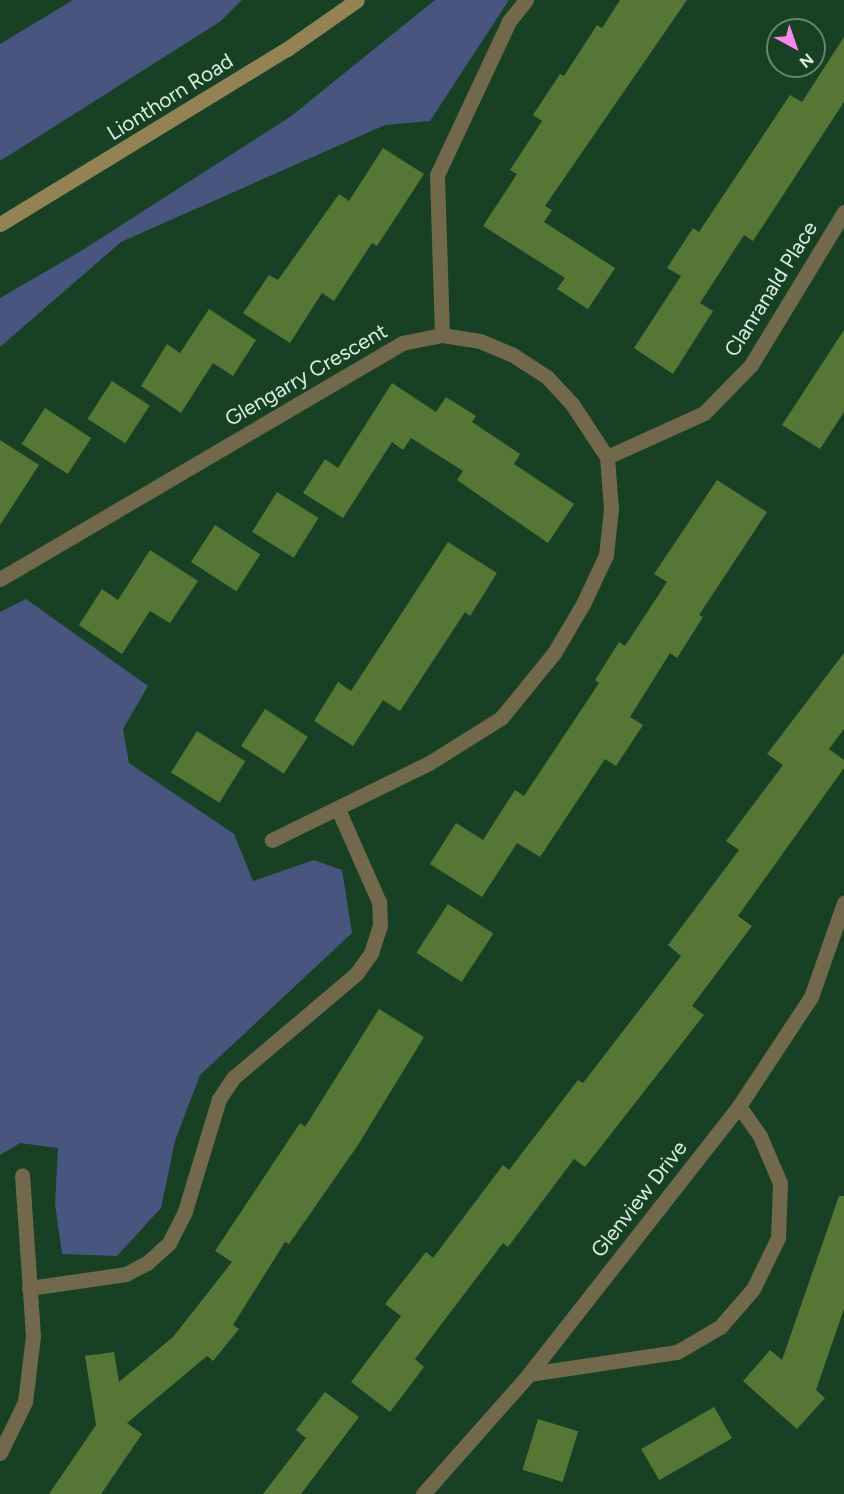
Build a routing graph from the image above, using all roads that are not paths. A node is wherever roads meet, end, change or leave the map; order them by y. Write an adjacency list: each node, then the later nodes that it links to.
1 (357, 0): 4 (street, Lionthorn Road)
2 (526, 0): 5 (street)
3 (844, 212): 6 (street, Clanranald Place)
4 (0, 224)
5 (442, 335): 6 (street, Glengarry Crescent); 7 (street, Glengarry Crescent)
6 (607, 457): 8 (street, Glengarry Crescent)
7 (0, 579)
8 (338, 808): 9 (street, Glengarry Crescent); 13 (street)
9 (272, 840)
10 (844, 903): 11 (street, Glenview Drive)
11 (739, 1106): 14 (street, Glenview Drive); 14 (street)
12 (22, 1175): 13 (street)
13 (29, 1288): 15 (street)
14 (529, 1374): 16 (street, Glenview Drive)
15 (0, 1453)
16 (423, 1494)

